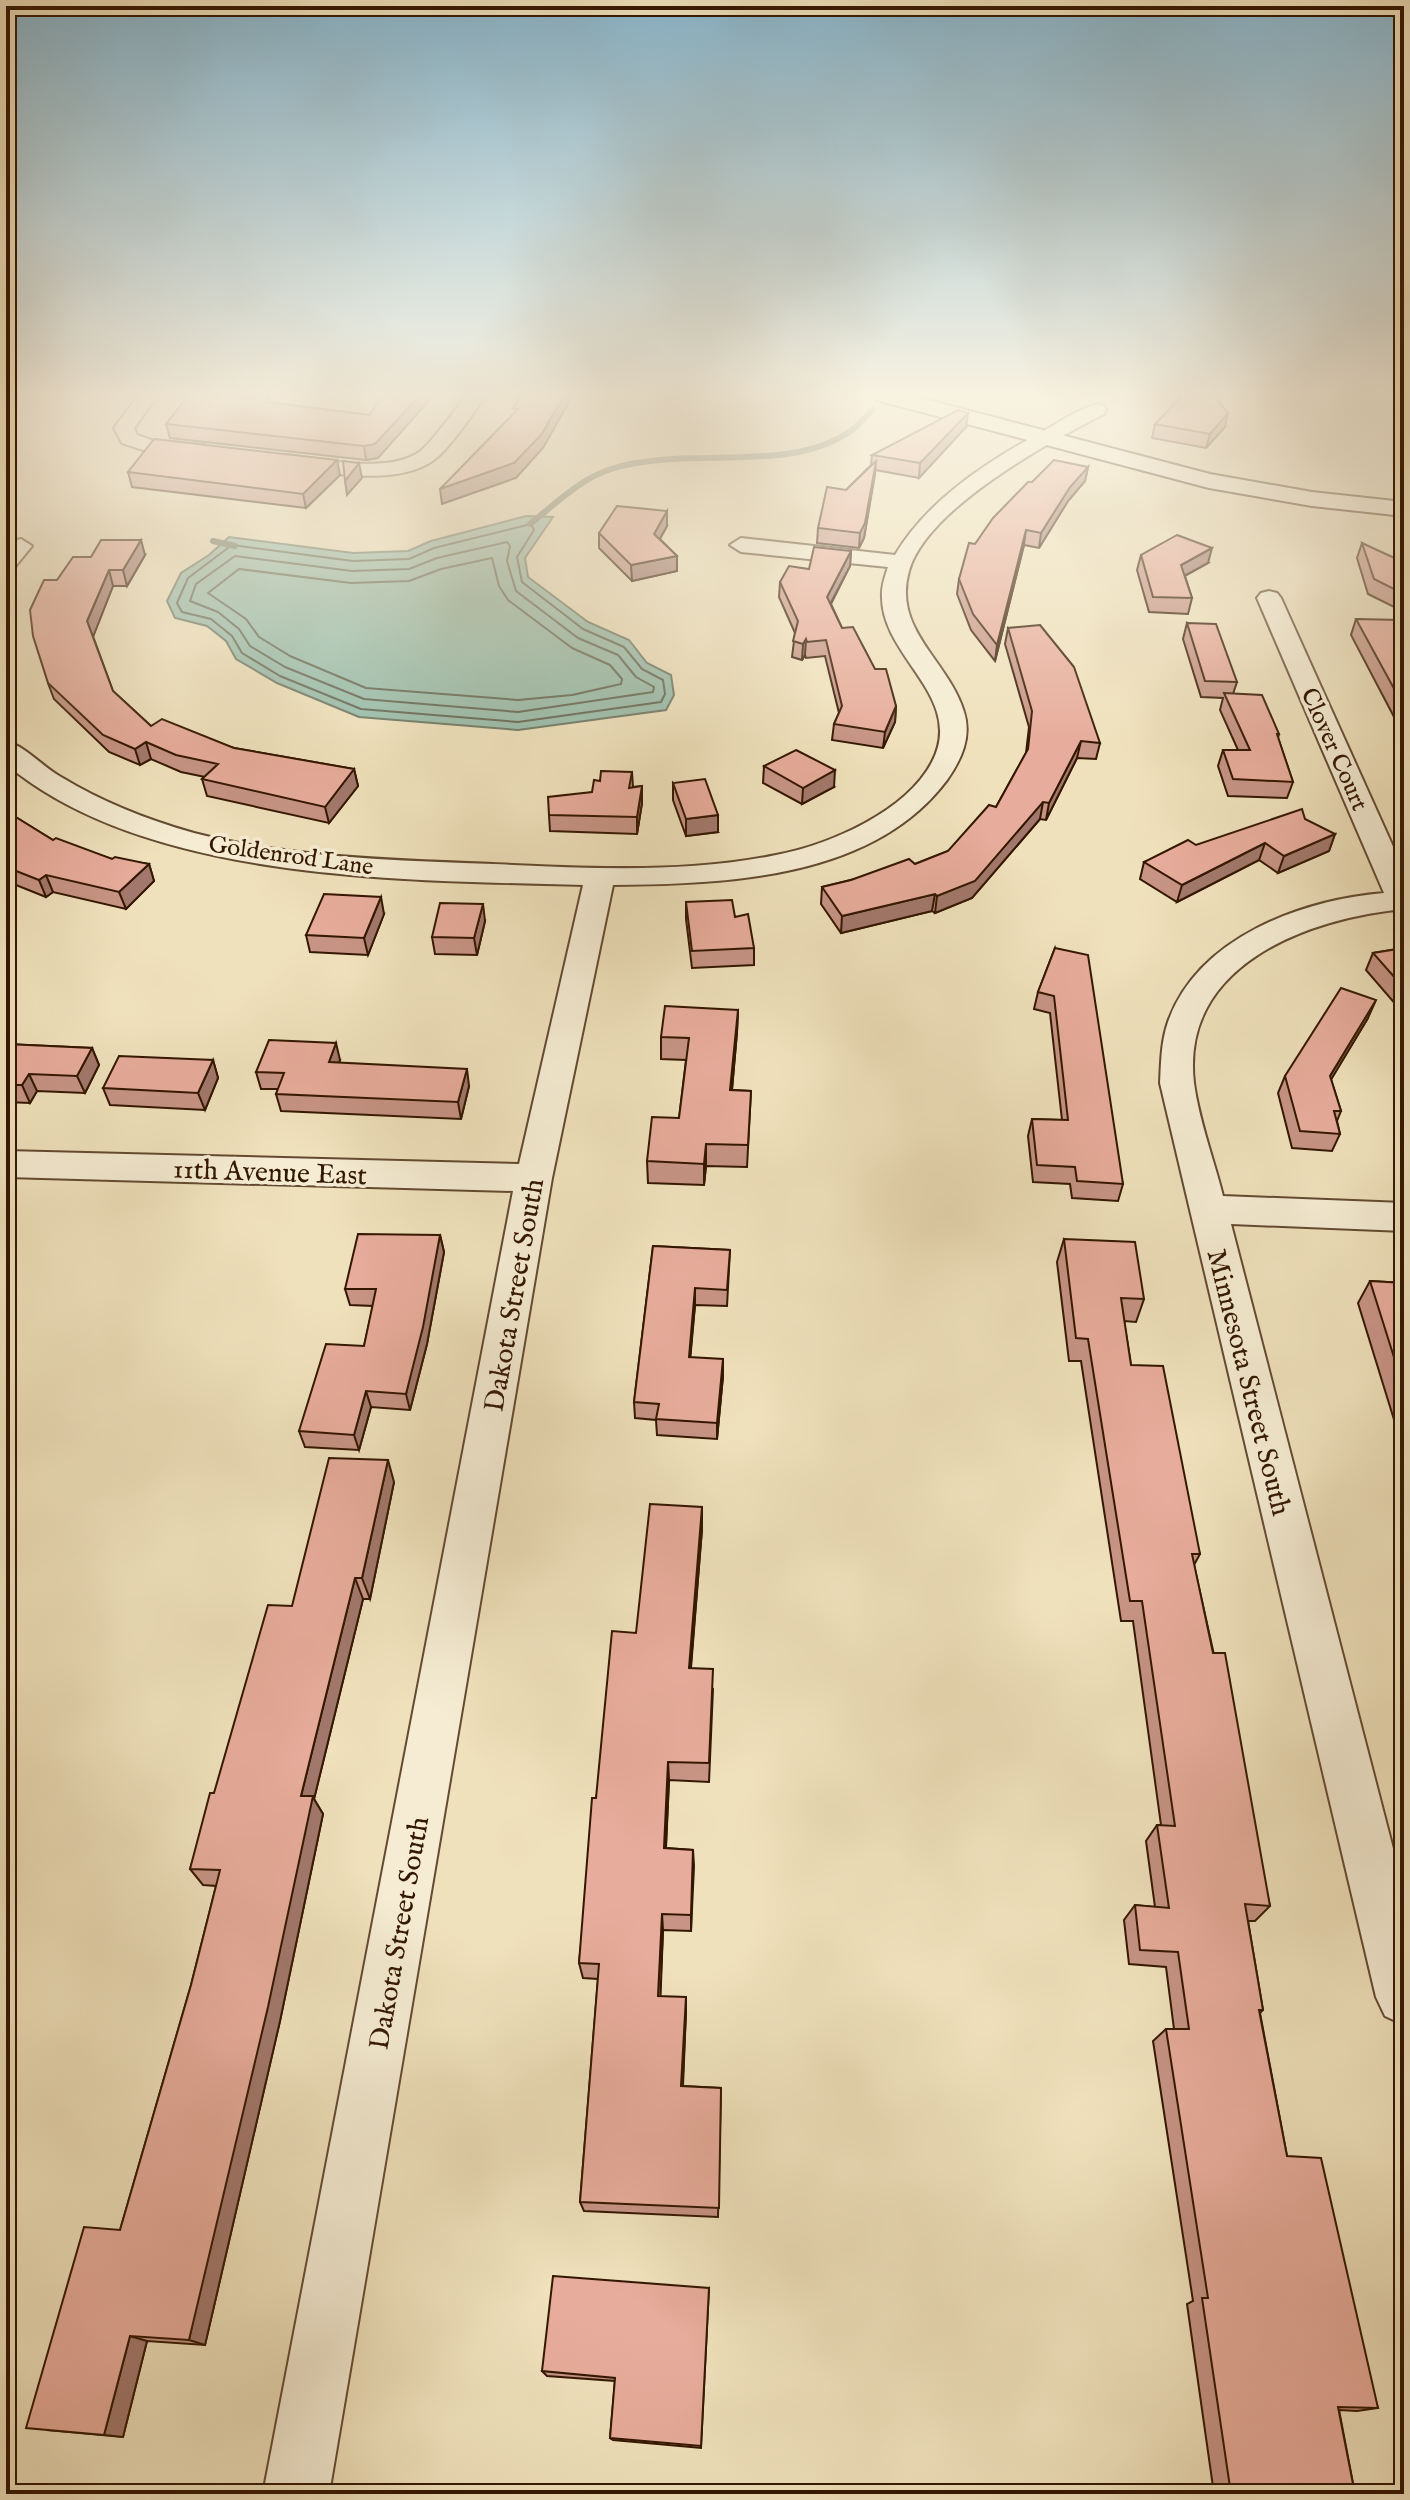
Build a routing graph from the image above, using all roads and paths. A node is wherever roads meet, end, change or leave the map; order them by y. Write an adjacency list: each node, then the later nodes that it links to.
1 (944, 512): 3 (street)
2 (741, 545): 3 (street)
3 (900, 562): 6 (street)
4 (1269, 598): 7 (street, Clover Court)
5 (7, 753): 6 (street, Goldenrod Lane)
6 (600, 877): 9 (street, Dakota Street South)
7 (1403, 900): 10 (street, Minnesota Street South)
8 (6, 1164): 9 (street, 11th Avenue East)
9 (534, 1178): 13 (street, Dakota Street South)
10 (1207, 1209): 11 (street); 12 (street, Minnesota Street South)
11 (1404, 1217)
12 (1404, 1997)
13 (296, 2494)

